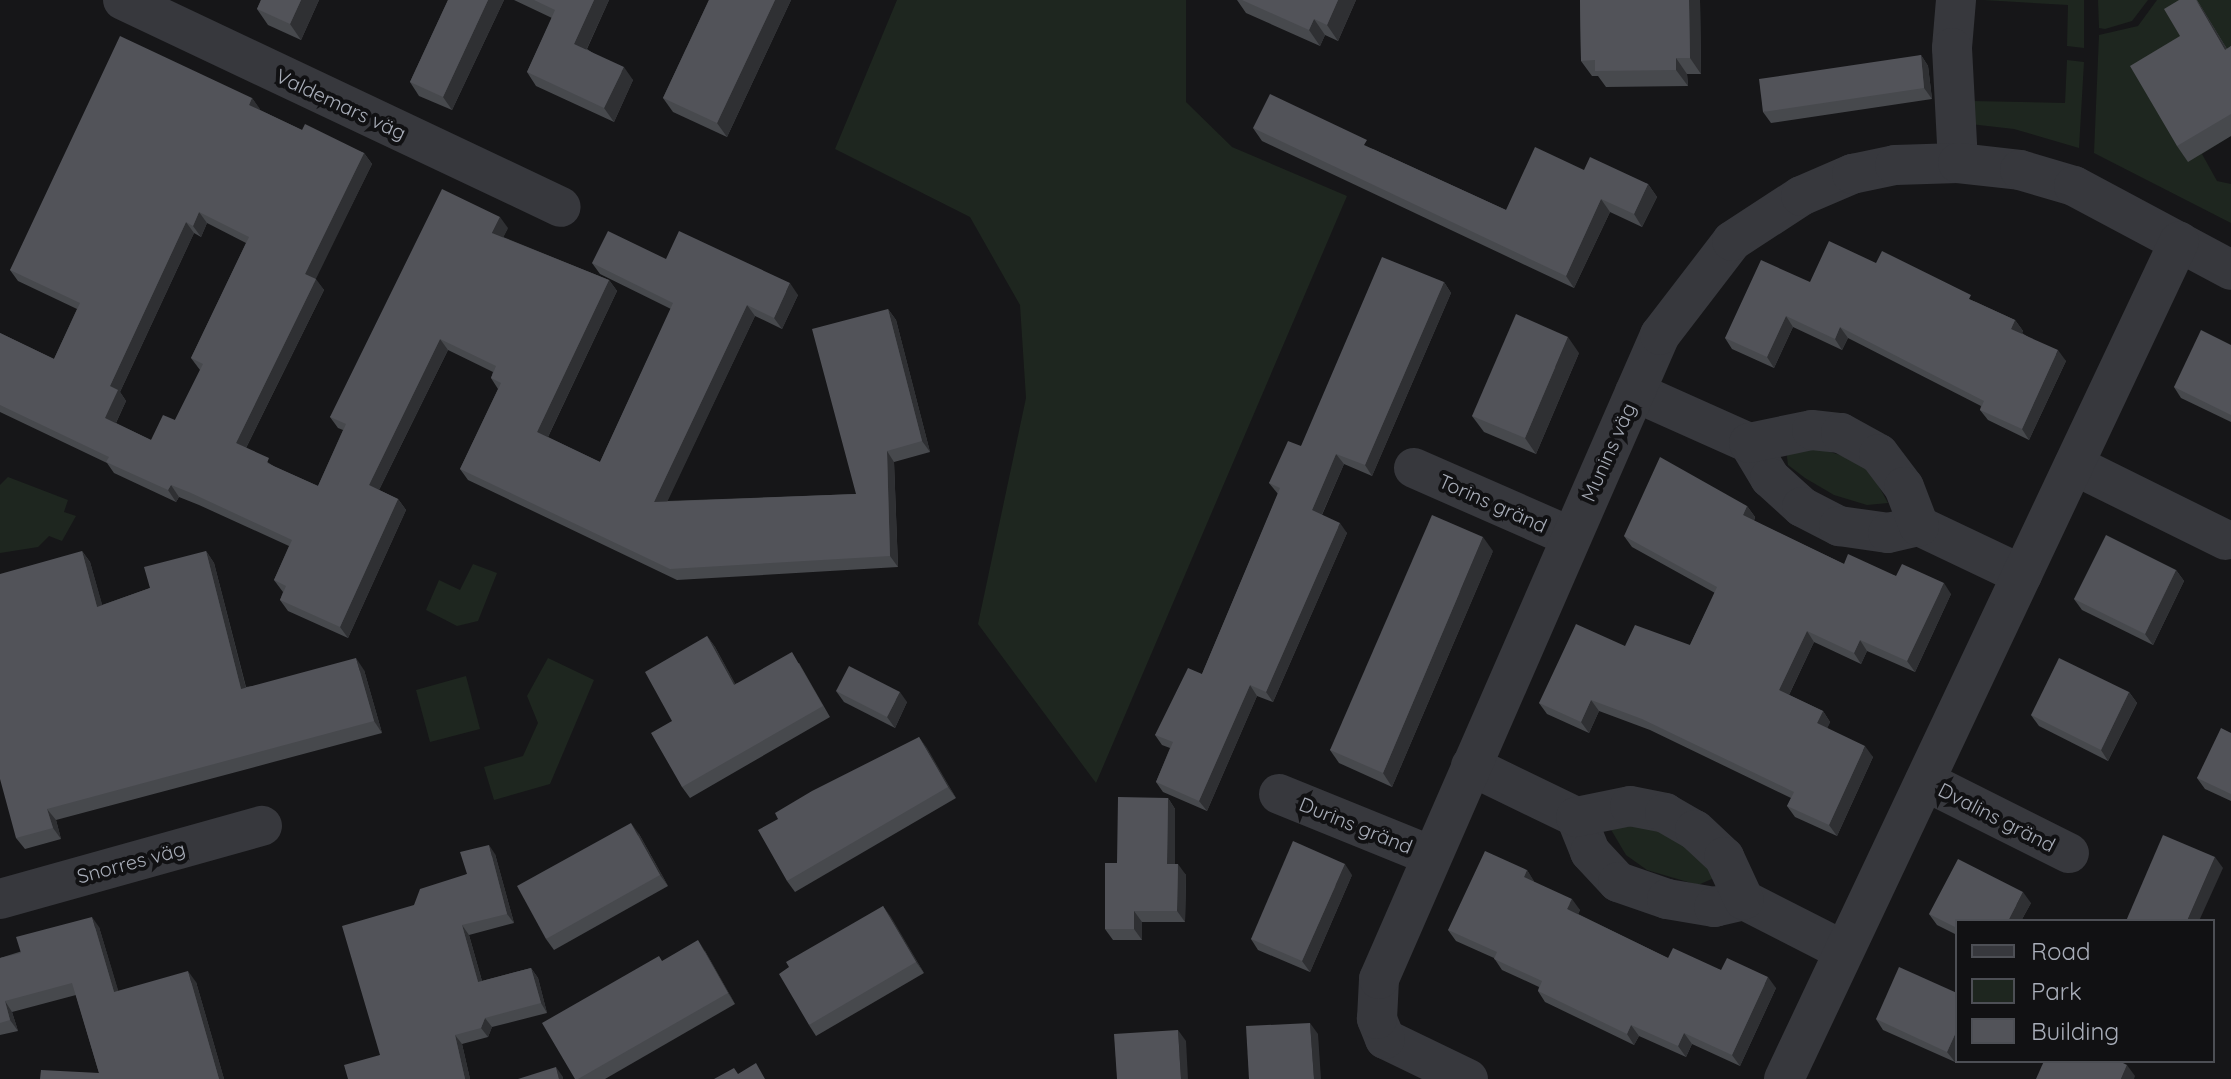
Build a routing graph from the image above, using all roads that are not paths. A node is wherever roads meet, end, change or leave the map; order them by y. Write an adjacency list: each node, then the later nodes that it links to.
1 (123, 0): 4 (street, Valdemars väg)
2 (1956, 0): 3 (street)
3 (1958, 163): 5 (street, Munins väg); 7 (street, Munins väg)
4 (560, 207)
5 (2179, 242): 6 (street, Munins väg); 9 (street)
6 (2231, 270)
7 (1635, 392): 8 (street); 12 (street, Munins väg)
8 (1749, 443): 11 (street); 11 (street)
9 (2074, 465): 13 (street); 14 (street)
10 (1414, 468): 12 (street, Torins gränd)
11 (1919, 526): 14 (street)
12 (1571, 537): 15 (street, Munins väg)
13 (2226, 540)
14 (2022, 575): 16 (street)
15 (1471, 766): 18 (street); 21 (street, Munins väg)
16 (1925, 781): 20 (street, Dvalins gränd); 24 (street)
17 (1279, 794): 21 (street, Durins gränd)
18 (1576, 817): 23 (street); 23 (street)
19 (262, 826): 22 (street, Snorres väg)
20 (2069, 853)
21 (1432, 856): 25 (street, Munins väg)
22 (0, 899)
23 (1744, 900): 24 (street)
24 (1844, 951): 27 (street)
25 (1388, 1063): 26 (street, Munins väg)
26 (1468, 1079)
27 (1784, 1079)

